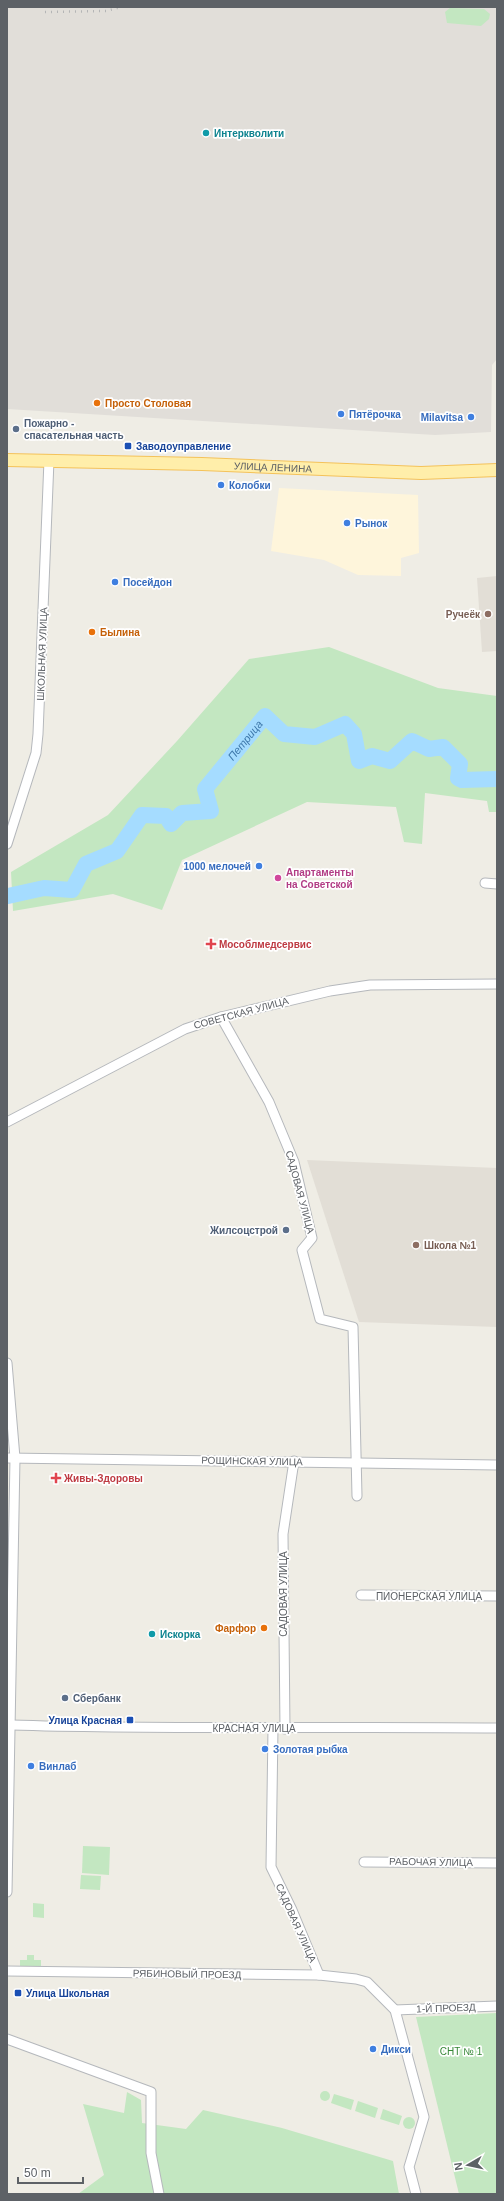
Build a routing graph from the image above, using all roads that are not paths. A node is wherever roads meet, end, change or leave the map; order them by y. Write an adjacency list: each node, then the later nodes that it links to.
1 (7, 460): 2 (main road, УЛИЦА ЛЕНИНА)
2 (49, 460): 3 (main road, УЛИЦА ЛЕНИНА); 4 (street, ШКОЛЬНАЯ УЛИЦА)
3 (497, 470)
4 (7, 844)
5 (485, 883): 6 (street)
6 (497, 884)
7 (497, 984): 8 (street, СОВЕТСКАЯ УЛИЦА)
8 (221, 1017): 9 (street, СОВЕТСКАЯ УЛИЦА); 13 (street, САДОВАЯ УЛИЦА)
9 (7, 1122)
10 (7, 1363): 11 (street)
11 (11, 1458): 12 (street, РОЩИНСКАЯ УЛИЦА); 18 (street)
12 (294, 1461): 13 (street, РОЩИНСКАЯ УЛИЦА); 20 (street, САДОВАЯ УЛИЦА)
13 (356, 1464): 14 (street, РОЩИНСКАЯ УЛИЦА); 15 (street, САДОВАЯ УЛИЦА)
14 (497, 1465)
15 (357, 1496)
16 (361, 1595): 17 (street, ПИОНЕРСКАЯ УЛИЦА)
17 (497, 1596)
18 (10, 1721): 19 (street, КРАСНАЯ УЛИЦА); 24 (street)
19 (274, 1728): 20 (street, КРАСНАЯ УЛИЦА); 26 (street, САДОВАЯ УЛИЦА)
20 (285, 1728): 21 (street, КРАСНАЯ УЛИЦА)
21 (497, 1728)
22 (364, 1862): 23 (street, РАБОЧАЯ УЛИЦА)
23 (497, 1863)
24 (7, 1892)
25 (7, 1971): 26 (street, РЯБИНОВЫЙ ПРОЕЗД)
26 (319, 1975): 28 (street, РЯБИНОВЫЙ ПРОЕЗД)
27 (497, 2006): 28 (street, 1-Й ПРОЕЗД)
28 (395, 2010): 31 (street)
29 (7, 2039): 30 (street)
30 (159, 2194)
31 (416, 2194)

